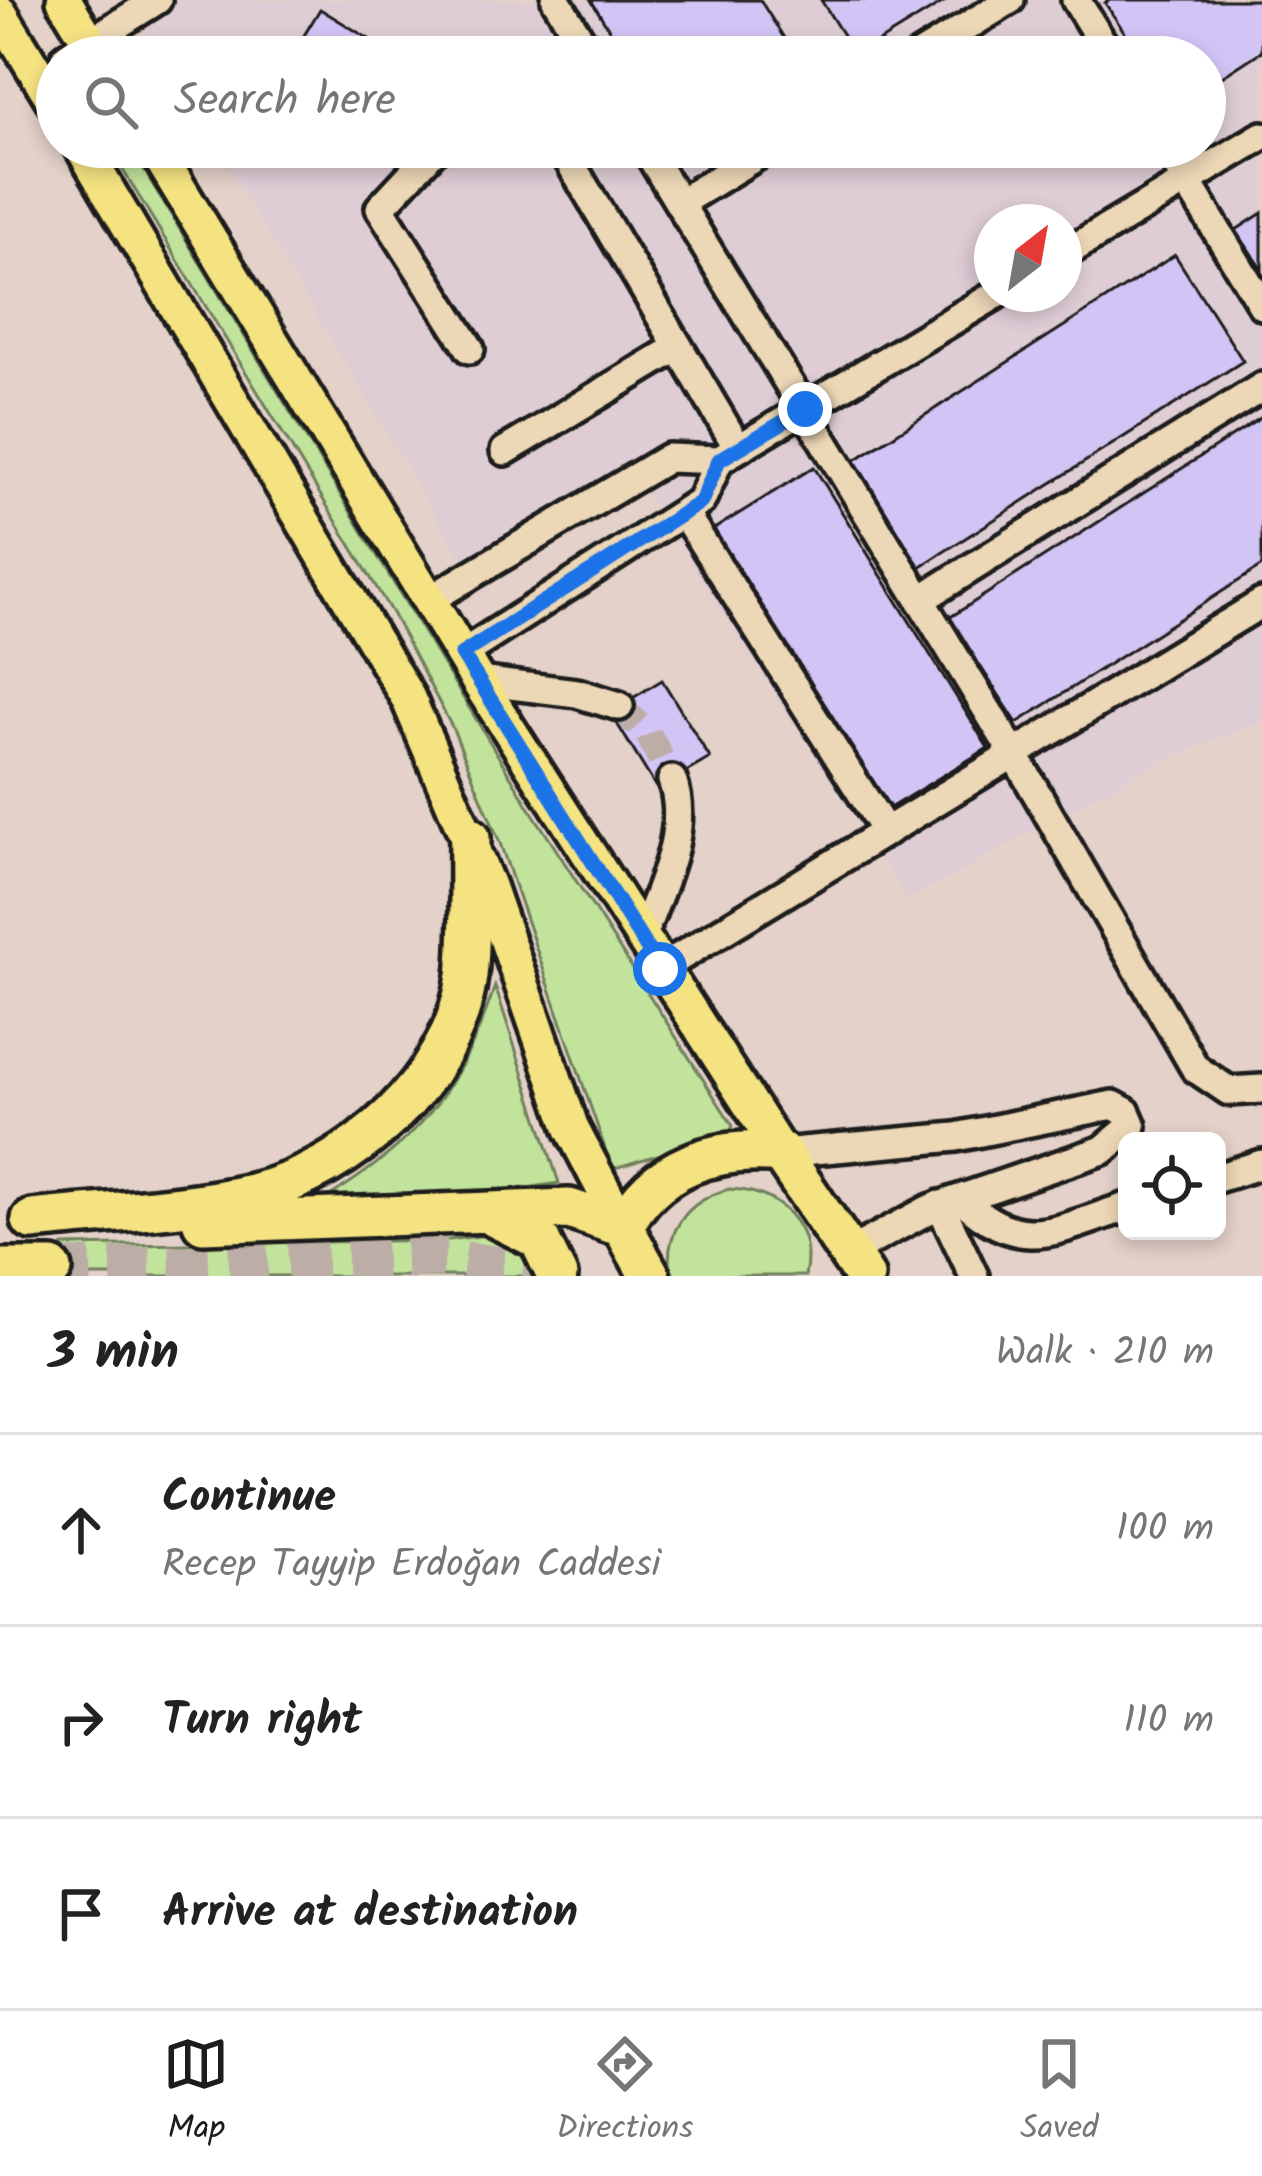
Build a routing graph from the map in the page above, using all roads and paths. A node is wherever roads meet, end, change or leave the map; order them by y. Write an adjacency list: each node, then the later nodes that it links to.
1 (64, 0): 7 (main road)
2 (157, 0): 8 (street)
3 (556, 0): 9 (street)
4 (1010, 0): 10 (street)
5 (1076, 0): 11 (street)
6 (0, 13): 12 (main road)
7 (68, 36)
8 (104, 36)
9 (578, 36)
10 (951, 36)
11 (1098, 36)
12 (36, 37)
13 (1262, 136): 14 (street)
14 (1226, 158)
15 (94, 168): 43 (main road)
16 (167, 168): 36 (main road)
17 (417, 168): 29 (street)
18 (573, 168): 28 (street)
19 (658, 168): 24 (street)
20 (736, 168): 24 (street)
21 (1179, 168): 23 (street)
22 (1209, 168): 23 (street)
23 (1187, 181): 25 (street); 26 (street)
24 (679, 203): 31 (street)
25 (1082, 243)
26 (1262, 305)
27 (974, 308): 31 (street)
28 (678, 347): 32 (street); 33 (street)
29 (470, 349)
30 (1262, 387): 35 (street)
31 (805, 409): 33 (street); 35 (street)
32 (505, 451)
33 (729, 454): 34 (street); 36 (street)
34 (684, 513): 38 (street); 42 (street)
35 (920, 600): 40 (street)
36 (429, 601): 38 (main road)
37 (1262, 603): 40 (street)
38 (470, 668): 39 (street); 44 (main road)
39 (619, 706)
40 (1014, 754): 42 (street); 46 (street)
41 (672, 780): 44 (street)
42 (886, 832): 45 (street)
43 (470, 837): 53 (highway); 54 (main road)
44 (641, 940): 45 (main road)
45 (660, 969): 47 (main road)
46 (1262, 1089)
47 (781, 1153): 50 (street); 54 (highway); 55 (highway)
48 (1262, 1164): 49 (street)
49 (1226, 1175)
50 (952, 1203): 51 (street); 55 (street); 60 (street)
51 (1118, 1210)
52 (485, 1213): 53 (highway); 54 (highway); 58 (highway)
53 (16, 1220)
54 (623, 1227): 59 (highway)
55 (850, 1268)
56 (0, 1269): 57 (highway)
57 (52, 1269)
58 (557, 1276)
59 (650, 1276)
60 (974, 1276)

